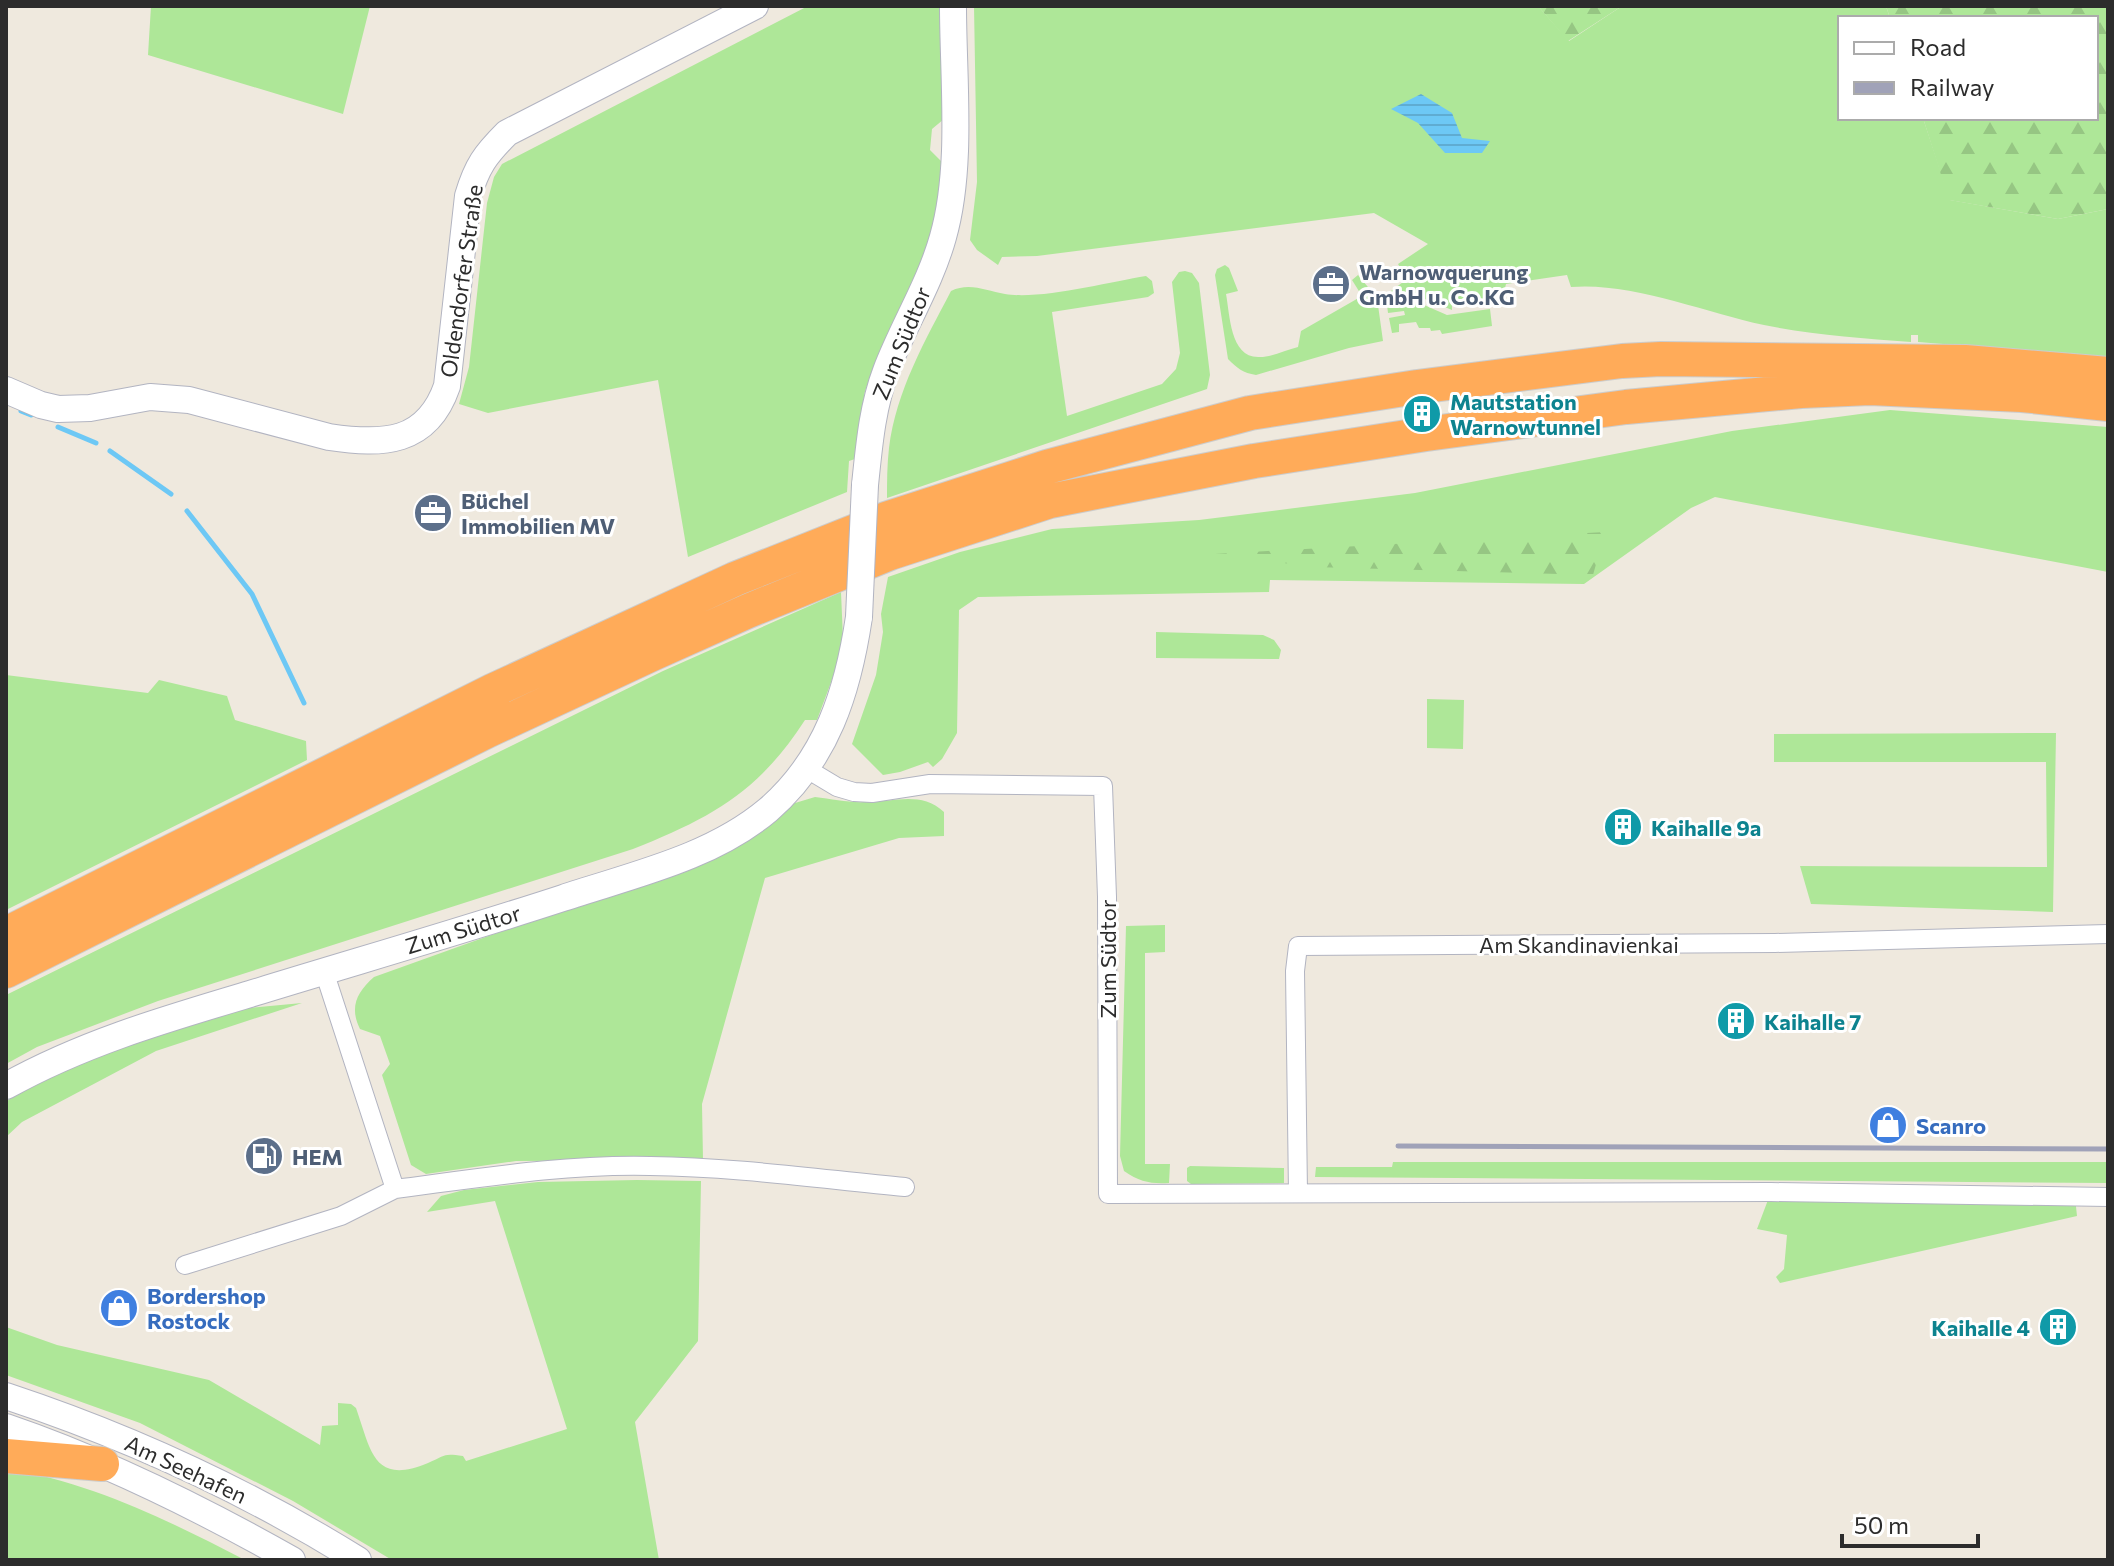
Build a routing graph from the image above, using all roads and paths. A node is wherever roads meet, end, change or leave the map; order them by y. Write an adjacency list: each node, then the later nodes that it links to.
1 (755, 6): 4 (street, Oldendorfer Straße)
2 (953, 6): 6 (street, Zum Südtor, bridge)
3 (2108, 374): 7 (highway)
4 (6, 390)
5 (2108, 404): 9 (highway)
6 (807, 769): 10 (street, Zum Südtor); 14 (street, Zum Südtor)
7 (6, 934)
8 (2108, 934): 14 (street, Am Skandinavienkai)
9 (6, 971)
10 (324, 971): 11 (street, Zum Südtor); 13 (street)
11 (6, 1086)
12 (905, 1187): 13 (street)
13 (395, 1189): 16 (street)
14 (1298, 1193): 15 (street)
15 (2108, 1197)
16 (185, 1265)
17 (6, 1396): 22 (street, Am Seehafen)
18 (6, 1427): 20 (street, Am Seehafen)
19 (6, 1456): 20 (highway)
20 (102, 1464): 21 (street, Am Seehafen)
21 (292, 1560)
22 (358, 1560)

